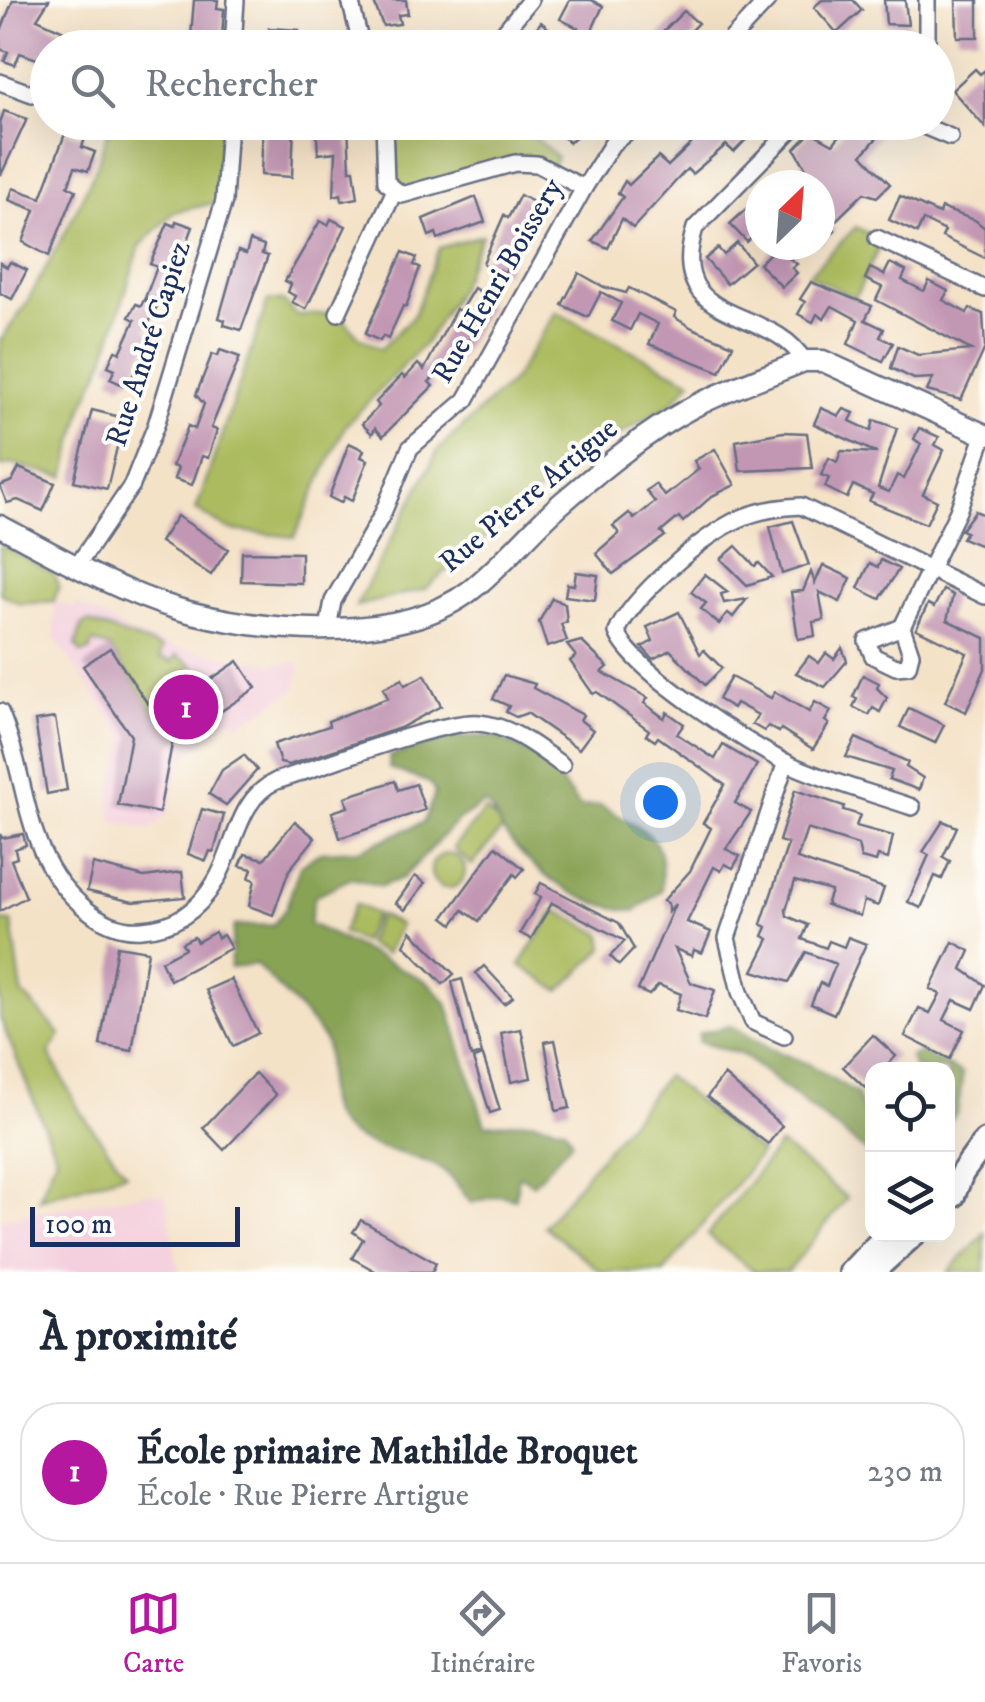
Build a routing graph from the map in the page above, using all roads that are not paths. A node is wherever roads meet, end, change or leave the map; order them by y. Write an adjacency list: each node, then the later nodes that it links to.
1 (236, 0): 6 (street)
2 (350, 0): 7 (street)
3 (530, 0): 8 (street)
4 (768, 0): 9 (street)
5 (927, 0): 10 (street)
6 (235, 30)
7 (358, 30)
8 (506, 30)
9 (740, 30)
10 (927, 30)
11 (0, 82): 12 (street)
12 (30, 93)
13 (227, 140): 25 (street, Rue André Capiez)
14 (385, 140): 18 (street)
15 (617, 140): 17 (street, Rue Henri Boissery)
16 (781, 140): 22 (street)
17 (584, 188): 18 (street); 29 (street, Rue Henri Boissery)
18 (394, 192): 21 (street)
19 (877, 238): 20 (street)
20 (985, 290)
21 (338, 313)
22 (804, 360): 23 (main road); 29 (main road, Rue Pierre Artigue)
23 (985, 434): 26 (street)
24 (0, 526): 25 (main road, Rue Pierre Artigue)
25 (77, 566): 29 (main road, Rue Pierre Artigue)
26 (930, 570): 27 (street); 28 (street); 31 (street)
27 (985, 596)
28 (902, 627)
29 (328, 628)
30 (0, 712): 32 (street)
31 (786, 762): 33 (street); 34 (street)
32 (562, 765)
33 (912, 807)
34 (784, 1036)
35 (985, 1119): 37 (main road)
36 (985, 1141): 38 (main road)
37 (955, 1158)
38 (955, 1188)
39 (880, 1242): 41 (main road)
40 (905, 1242): 42 (main road)
41 (851, 1272)
42 (872, 1272)

